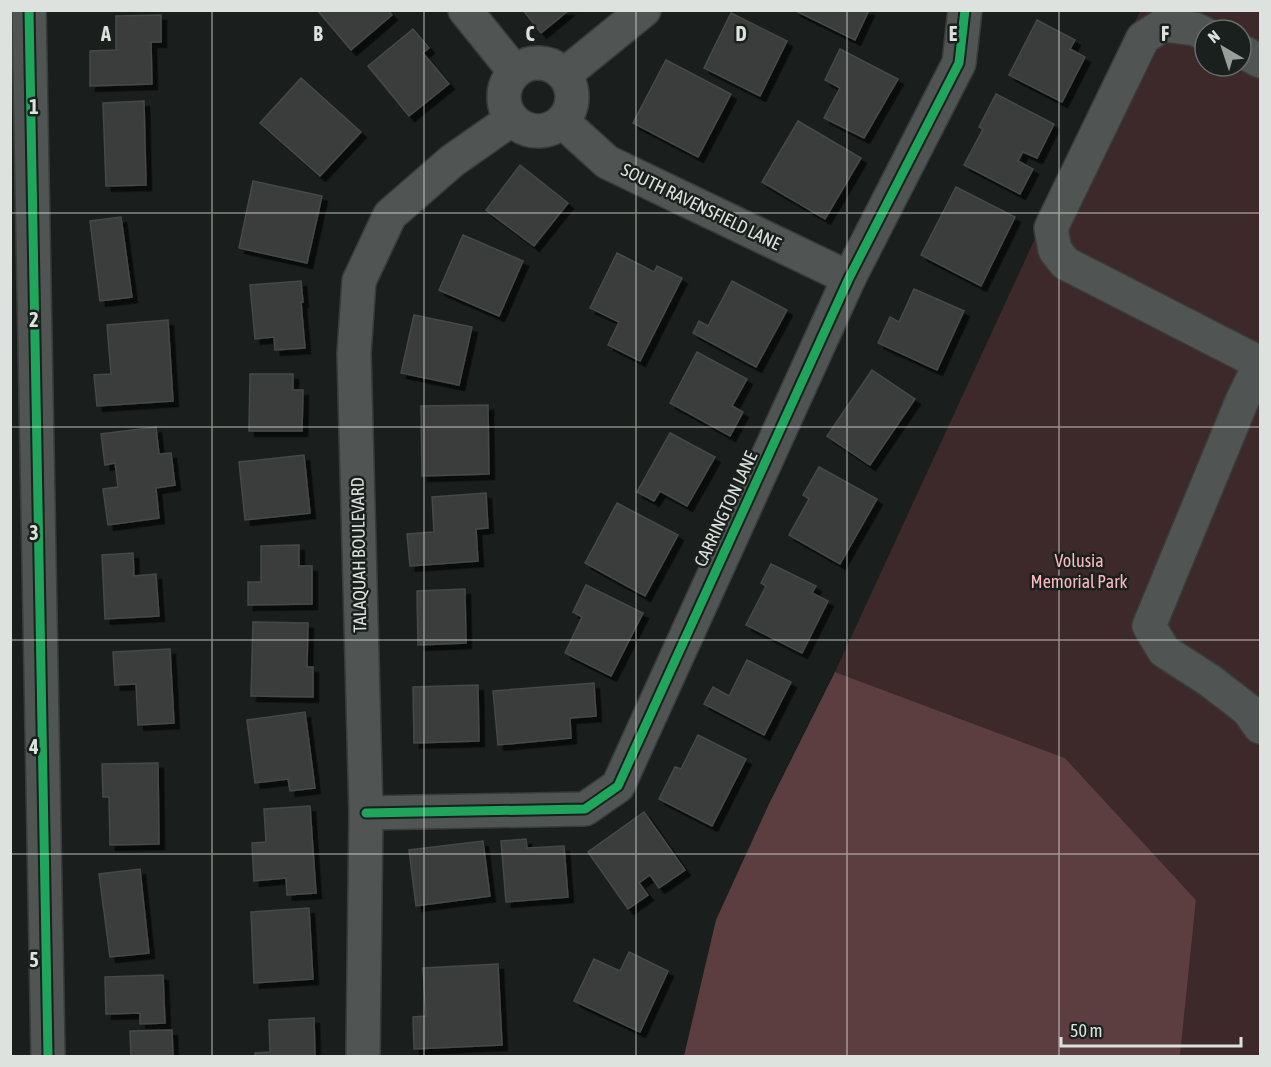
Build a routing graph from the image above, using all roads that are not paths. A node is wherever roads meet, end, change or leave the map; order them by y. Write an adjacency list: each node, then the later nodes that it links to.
1 (29, 10): 14 (street)
2 (465, 10): 6 (street)
3 (644, 10): 7 (street)
4 (965, 10): 10 (street, CARRINGTON LANE)
5 (1193, 29): 11 (street)
6 (515, 72): 7 (street); 8 (street)
7 (564, 75): 9 (street)
8 (512, 119): 9 (street); 13 (street, TALAQUAH BOULEVARD)
9 (562, 121): 10 (street, SOUTH RAVENSFIELD LANE)
10 (849, 278): 13 (street, CARRINGTON LANE)
11 (1260, 363): 12 (street)
12 (1260, 727)
13 (366, 813): 15 (street, TALAQUAH BOULEVARD)
14 (48, 1056)
15 (363, 1056)

